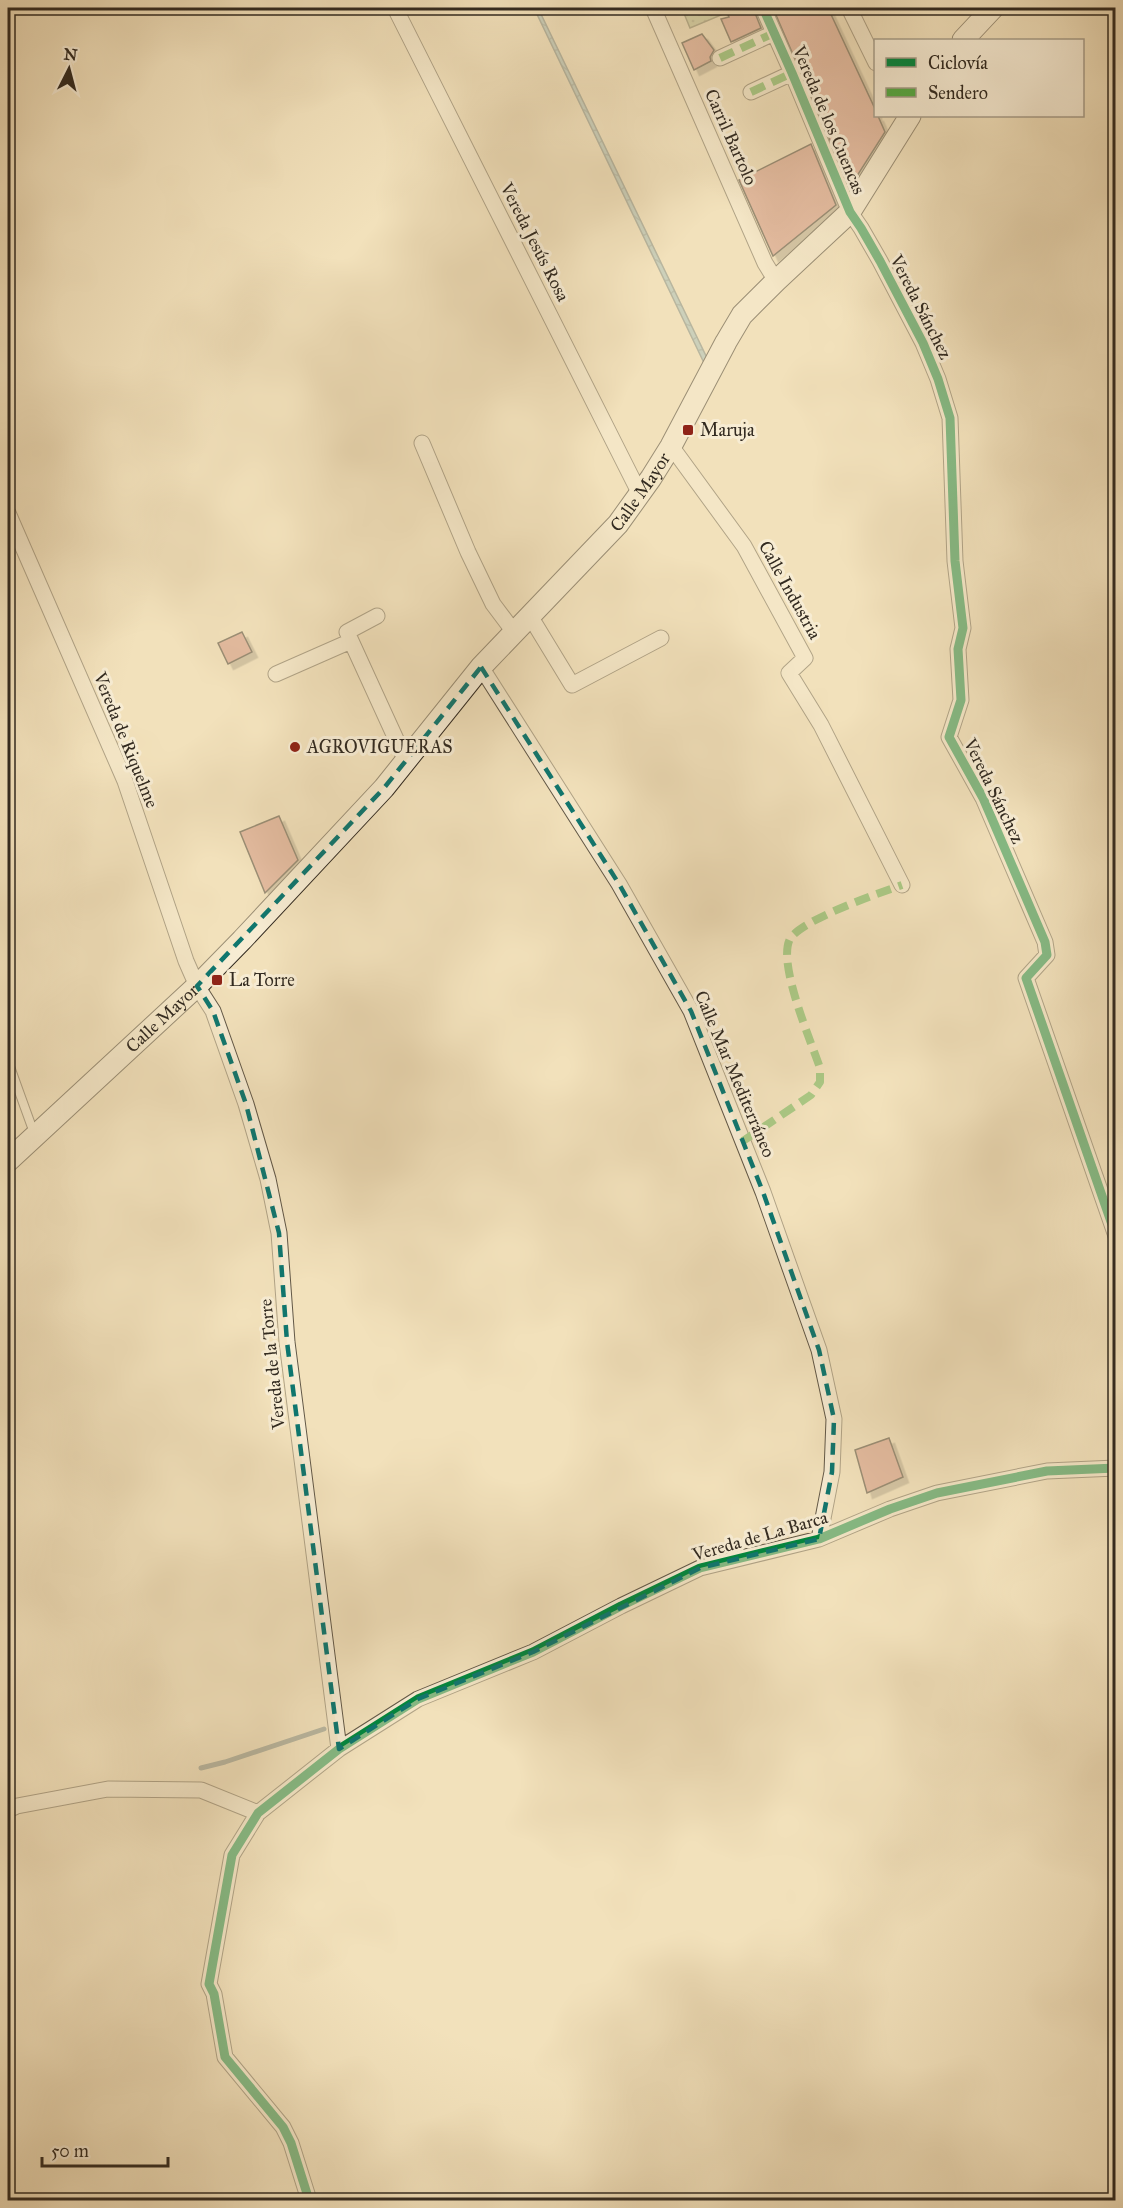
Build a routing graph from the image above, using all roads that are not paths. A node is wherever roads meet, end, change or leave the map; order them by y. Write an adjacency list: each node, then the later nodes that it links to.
1 (395, 8): 17 (street, Vereda Jesús Rosa)
2 (653, 8): 14 (street, Carril Bartolo)
3 (763, 8): 6 (street, Vereda de los Cuencas)
4 (849, 8): 9 (street)
5 (993, 8): 7 (main road)
6 (774, 33): 8 (street); 10 (street, Vereda de los Cuencas)
7 (964, 39)
8 (720, 58)
9 (874, 59)
10 (792, 73): 11 (street); 13 (street, Vereda de los Cuencas)
11 (751, 92)
12 (905, 118): 13 (main road, Calle Mayor)
13 (850, 212): 14 (main road, Calle Mayor); 32 (street, Vereda Sánchez)
14 (776, 281): 16 (main road, Calle Mayor)
15 (422, 443): 21 (street)
16 (670, 446): 17 (main road, Calle Mayor); 27 (street, Calle Industria)
17 (640, 494): 19 (main road, Calle Mayor)
18 (8, 513): 28 (street, Vereda de Riquelme)
19 (530, 615): 21 (main road, Calle Mayor); 22 (street)
20 (377, 616): 23 (street)
21 (514, 632): 24 (main road, Calle Mayor)
22 (662, 638)
23 (351, 641): 25 (street); 26 (street)
24 (481, 667): 26 (main road, Calle Mayor); 34 (street, Calle Mar Mediterráneo)
25 (276, 674)
26 (406, 761): 28 (main road, Calle Mayor)
27 (902, 885)
28 (197, 986): 30 (main road, Calle Mayor); 35 (street, Vereda de la Torre)
29 (8, 1061): 30 (lane)
30 (35, 1135): 31 (main road, Calle Mayor)
31 (8, 1161)
32 (1116, 1236)
33 (1116, 1468): 34 (street, Vereda de La Barca)
34 (819, 1539): 35 (street, Vereda de La Barca)
35 (339, 1749): 37 (street, Vereda de La Barca)
36 (8, 1810): 37 (street)
37 (258, 1812): 38 (street)
38 (309, 2200)

